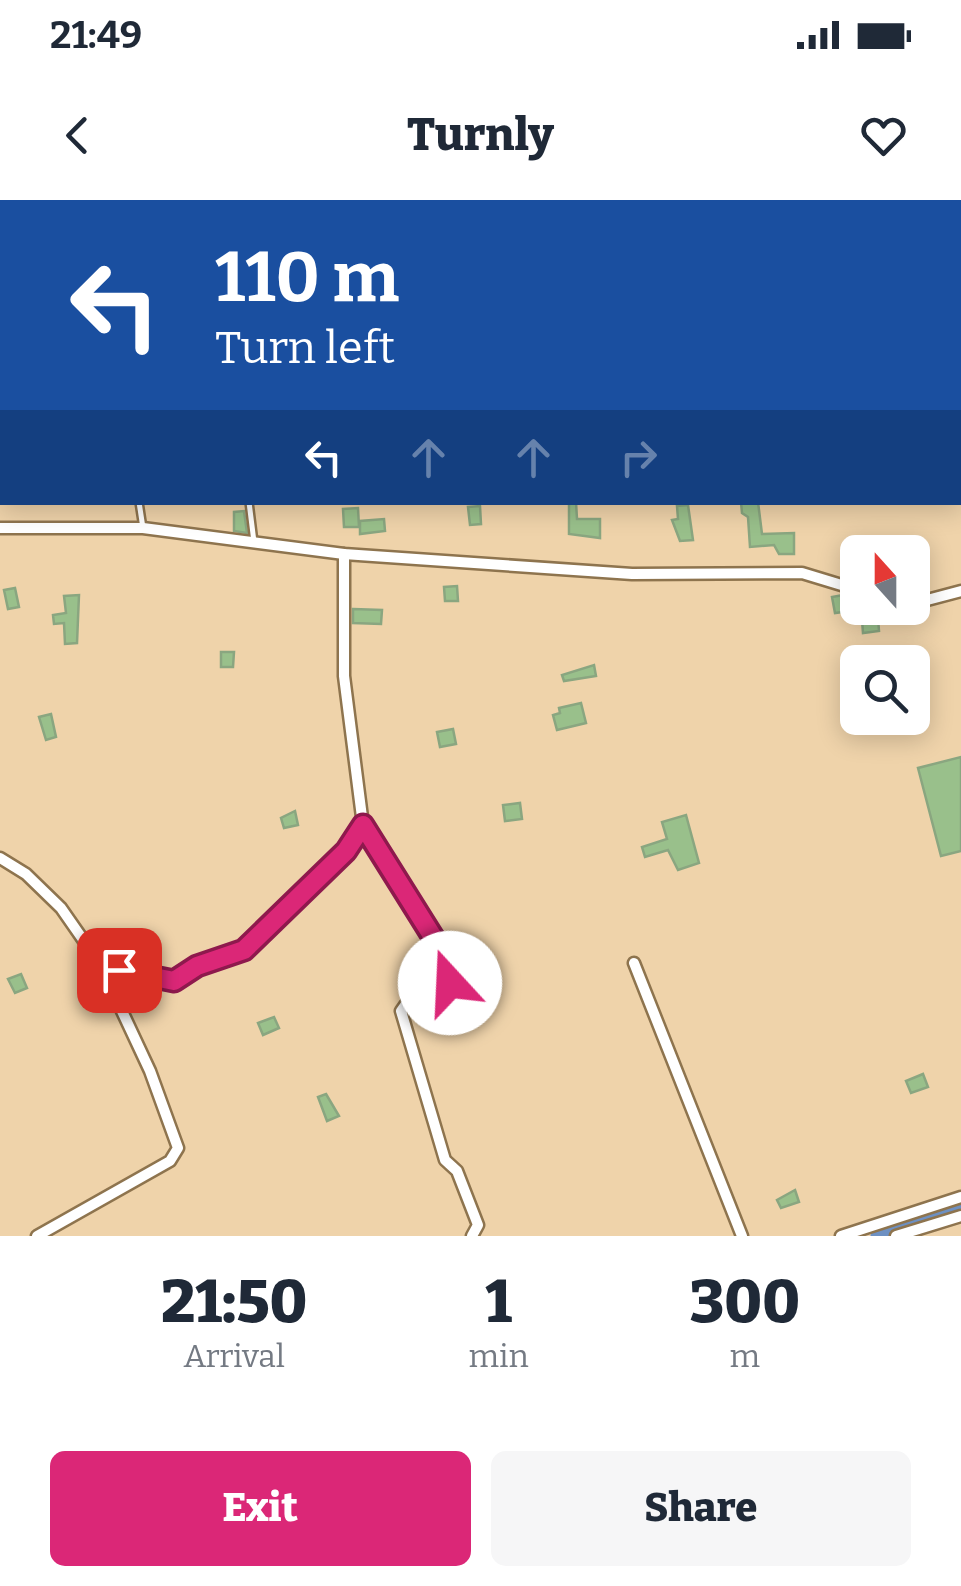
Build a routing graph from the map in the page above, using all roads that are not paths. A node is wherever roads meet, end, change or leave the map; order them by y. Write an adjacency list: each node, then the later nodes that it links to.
1 (140, 505): 4 (lane)
2 (249, 505): 5 (lane)
3 (0, 528): 4 (street)
4 (142, 528): 5 (street)
5 (254, 542): 6 (street)
6 (344, 554): 7 (street); 10 (street)
7 (840, 585)
8 (961, 591): 9 (street)
9 (930, 599)
10 (363, 825): 13 (street); 18 (street)
11 (0, 858): 13 (street)
12 (634, 963): 19 (street)
13 (100, 964): 17 (street)
14 (961, 1197): 20 (street)
15 (961, 1216): 16 (street)
16 (924, 1232): 21 (street)
17 (37, 1236)
18 (472, 1236)
19 (742, 1236)
20 (841, 1236)
21 (896, 1236)

